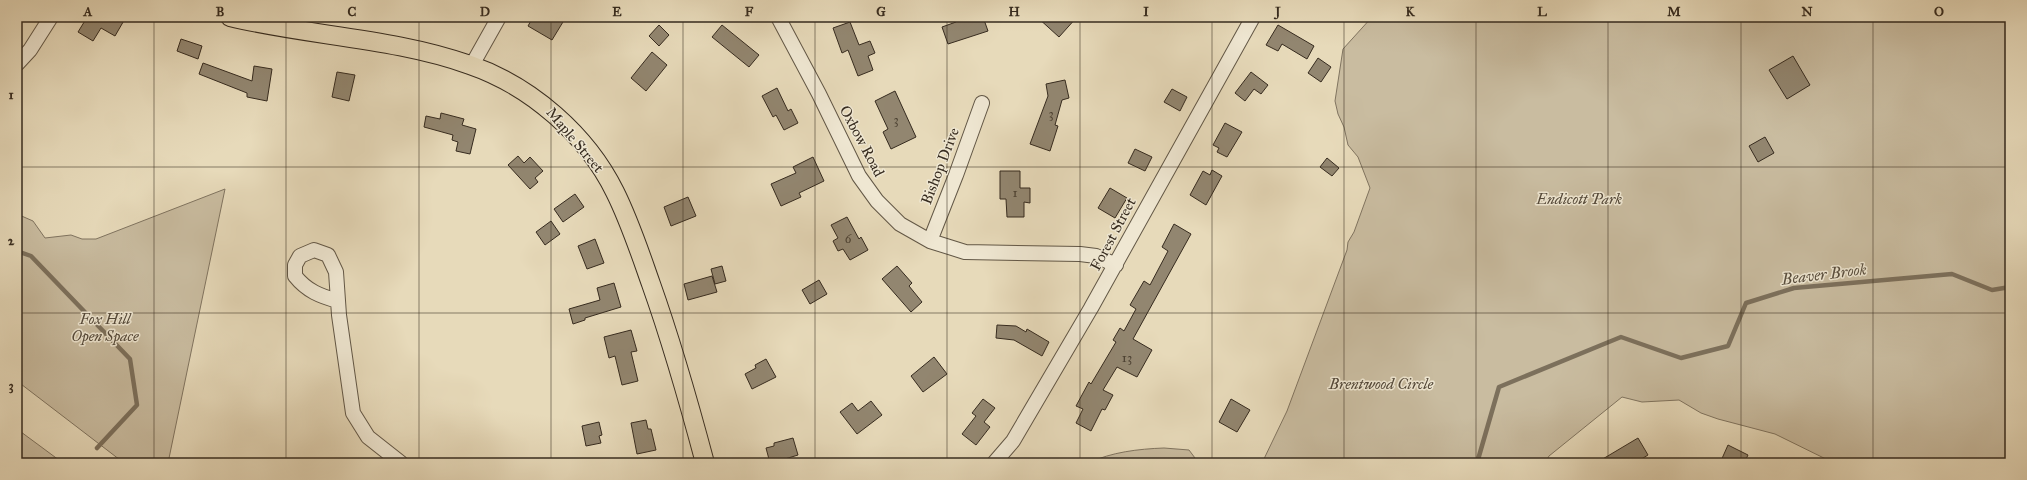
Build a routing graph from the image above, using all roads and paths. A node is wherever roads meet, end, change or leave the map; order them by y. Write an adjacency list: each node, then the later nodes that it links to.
1 (51, 17): 6 (street)
2 (230, 17): 7 (main road, Maple Street)
3 (499, 17): 7 (street)
4 (778, 17): 9 (street, Oxbow Road)
5 (1253, 17): 10 (street, Forest Street)
6 (17, 64)
7 (472, 65): 13 (main road, Maple Street)
8 (982, 103): 9 (street, Bishop Drive)
9 (930, 241): 10 (street, Oxbow Road)
10 (1116, 265): 14 (street, Forest Street)
11 (338, 301): 12 (street)
12 (401, 463)
13 (705, 463)
14 (994, 463)

